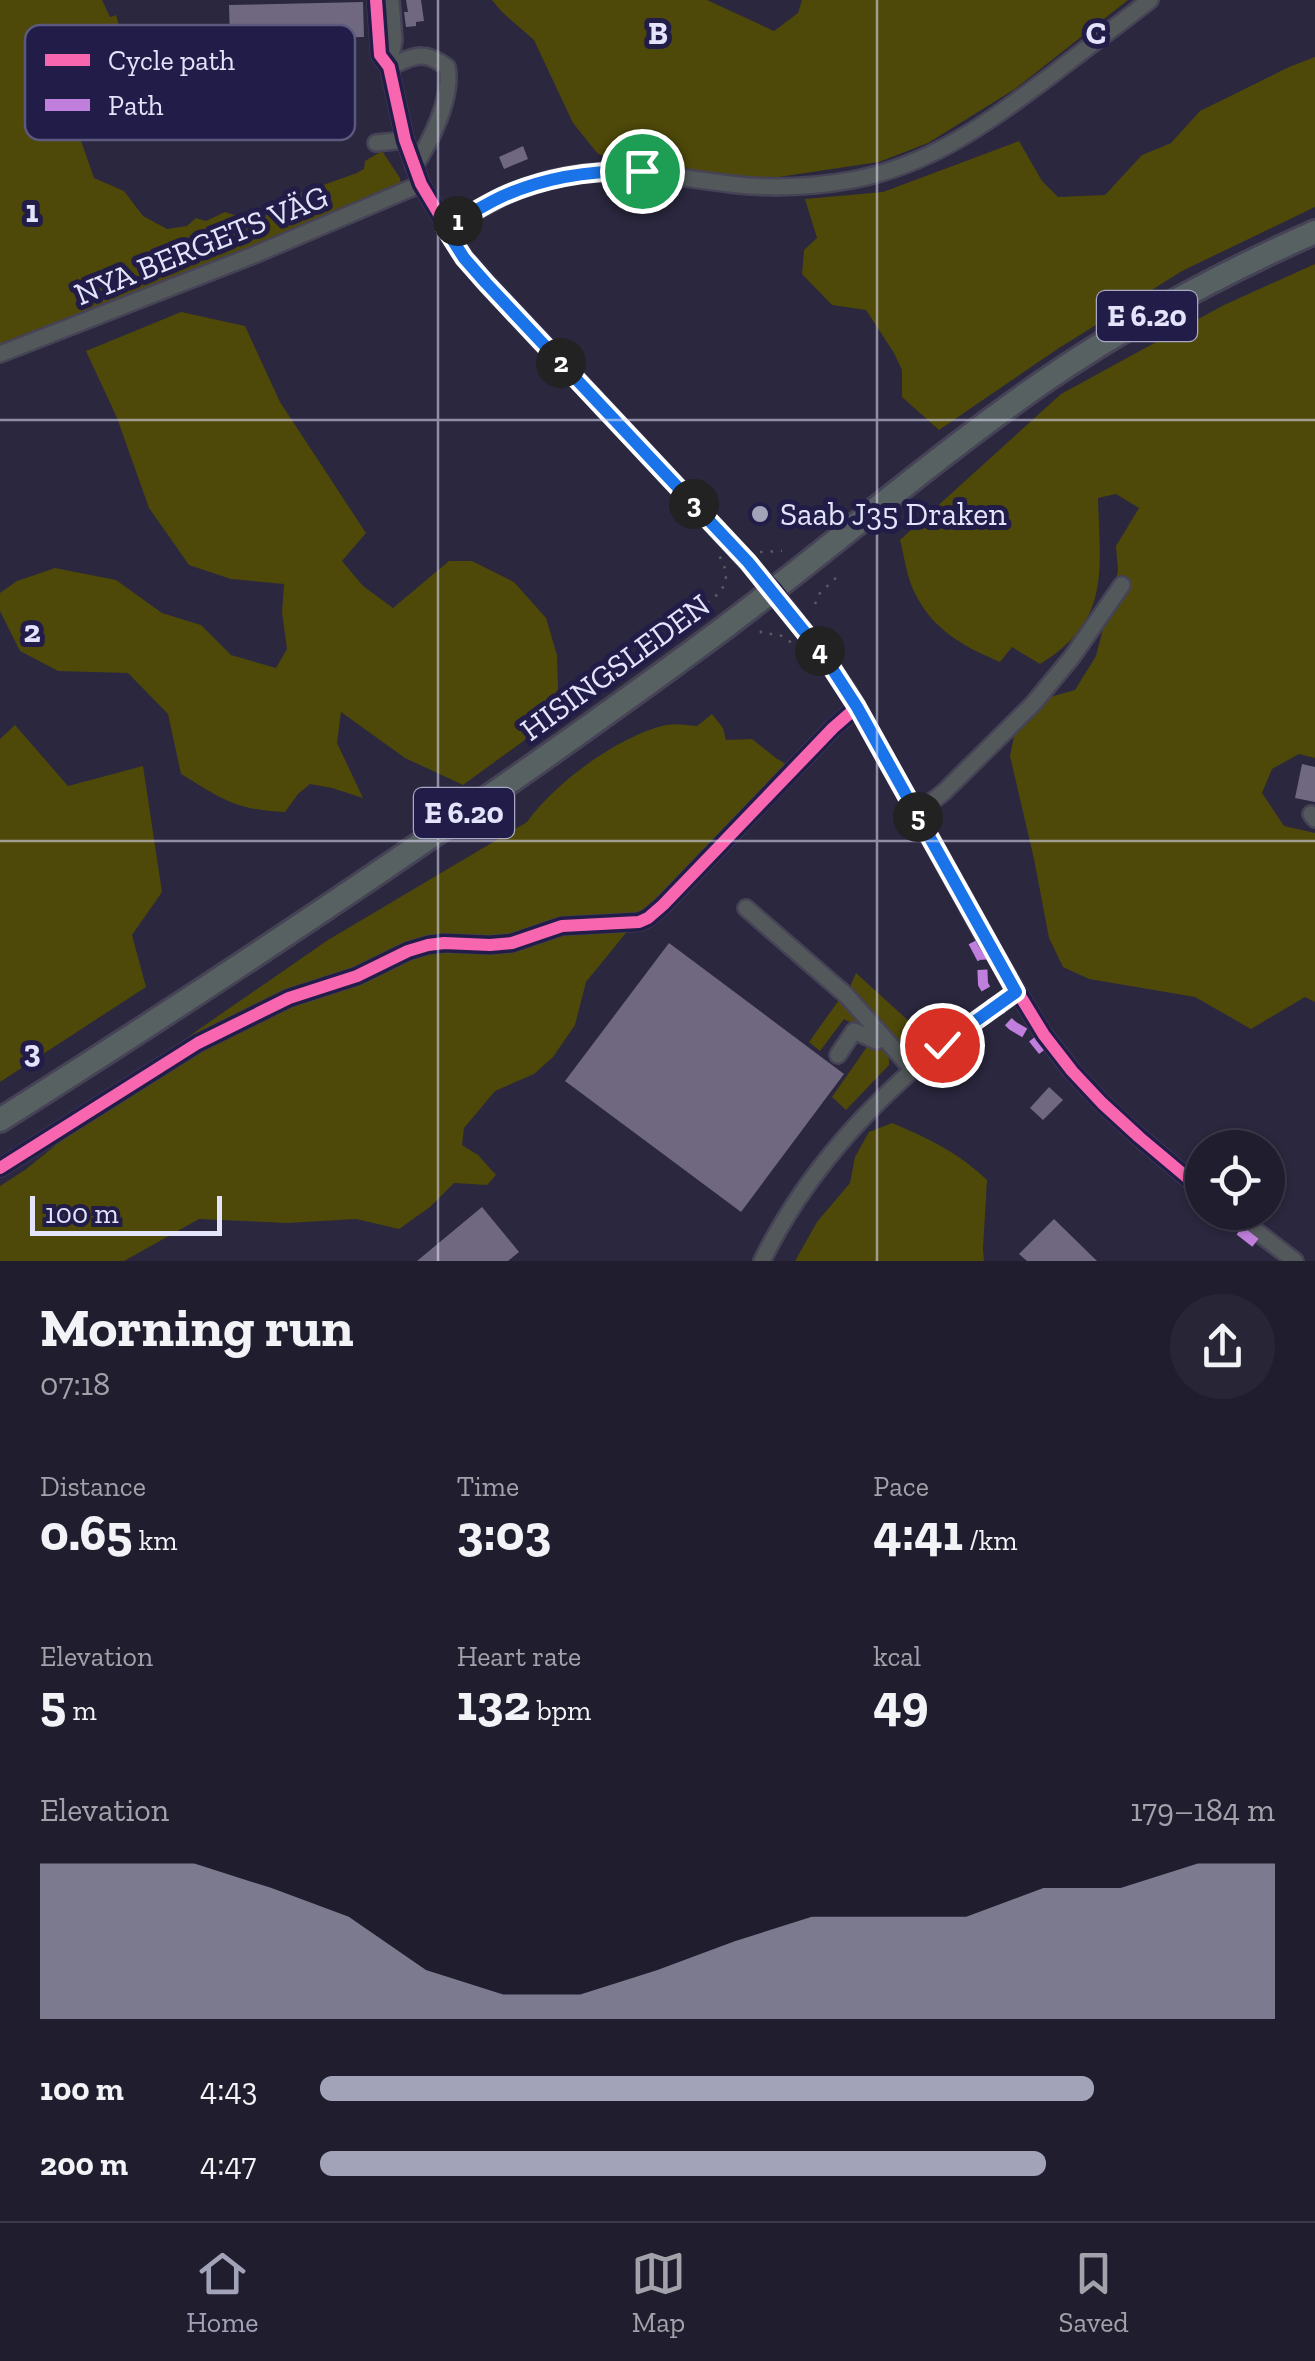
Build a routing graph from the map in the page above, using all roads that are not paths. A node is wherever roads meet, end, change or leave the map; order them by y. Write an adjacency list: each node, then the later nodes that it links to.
1 (376, 0): 4 (street)
2 (391, 0): 4 (street)
3 (1150, 0): 9 (street)
4 (389, 67): 5 (street); 7 (street)
5 (405, 140): 6 (street); 7 (street)
6 (376, 143)
7 (414, 166): 8 (street)
8 (421, 184): 9 (street); 11 (street, NYA BERGETS VÄG)
9 (445, 228): 13 (street)
10 (1315, 232): 13 (highway, HISINGSLEDEN / E 6.20)
11 (0, 354)
12 (1122, 586): 15 (street)
13 (774, 591): 14 (street); 21 (highway, HISINGSLEDEN / E 6.20)
14 (857, 707): 15 (street); 22 (street)
15 (916, 814): 17 (street)
16 (746, 908): 18 (street)
17 (1016, 992): 20 (street); 23 (street)
18 (883, 1037): 19 (street); 20 (street)
19 (838, 1055)
20 (912, 1070): 25 (street)
21 (0, 1120)
22 (0, 1168)
23 (1185, 1176)
24 (1254, 1230): 26 (street)
25 (762, 1261)
26 (1294, 1261)

